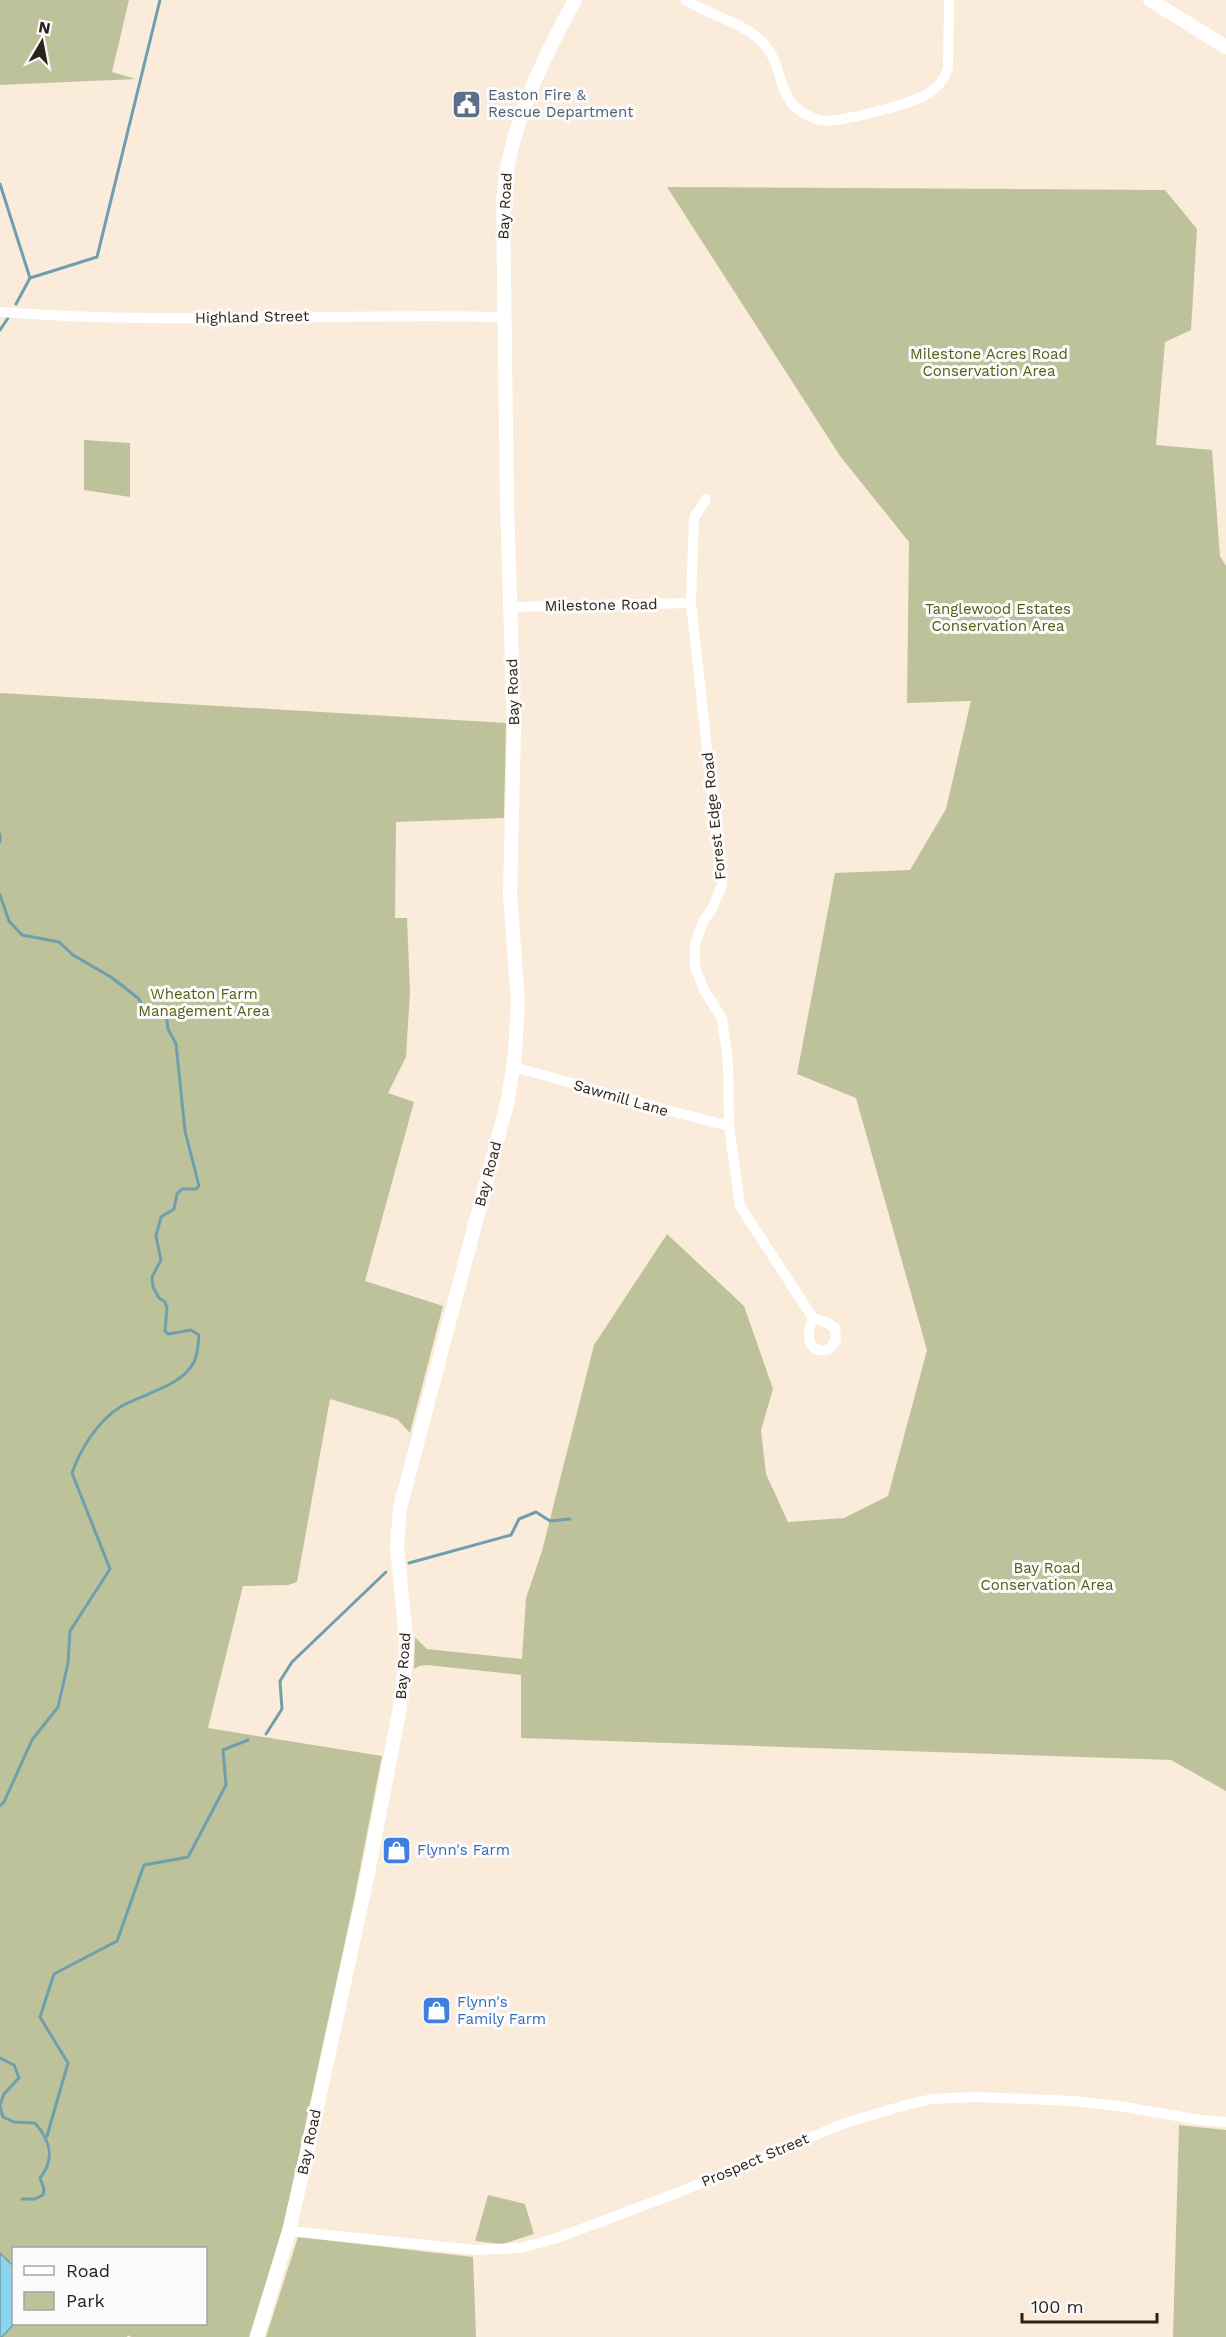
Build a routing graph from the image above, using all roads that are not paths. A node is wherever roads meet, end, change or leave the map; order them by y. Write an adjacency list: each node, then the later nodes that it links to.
1 (575, 0): 7 (main road, Bay Road)
2 (686, 0): 3 (street)
3 (949, 0)
4 (1150, 0): 5 (main road)
5 (1226, 47)
6 (0, 312): 7 (street, Highland Street)
7 (503, 317): 10 (main road, Bay Road)
8 (706, 499): 9 (street, Forest Edge Road)
9 (691, 603): 10 (street, Milestone Road); 12 (street, Forest Edge Road)
10 (510, 607): 11 (main road, Bay Road)
11 (514, 1067): 12 (street, Sawmill Lane); 15 (main road, Bay Road)
12 (729, 1126): 13 (street, Forest Edge Road)
13 (813, 1318)
14 (1226, 2122): 15 (street, Prospect Street)
15 (289, 2230): 16 (main road, Bay Road)
16 (257, 2337)

